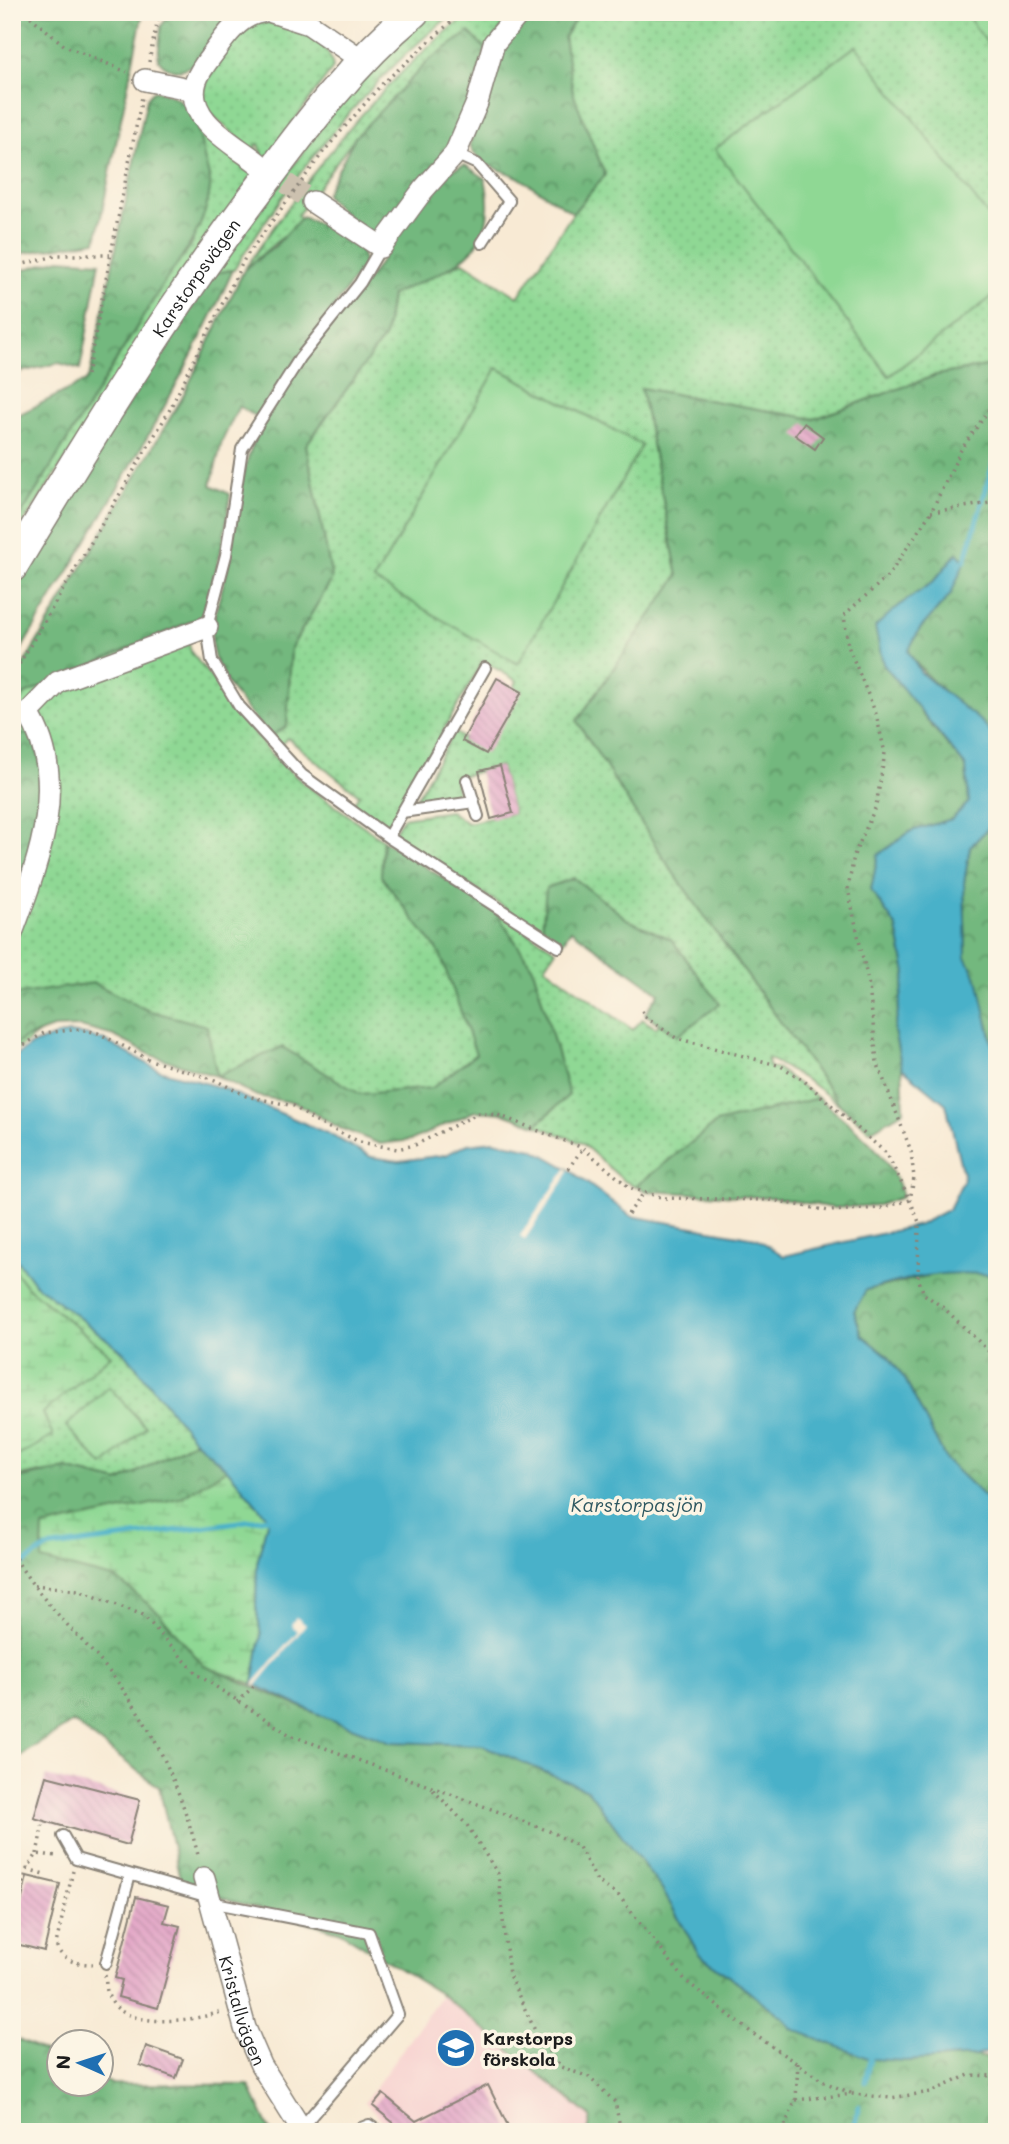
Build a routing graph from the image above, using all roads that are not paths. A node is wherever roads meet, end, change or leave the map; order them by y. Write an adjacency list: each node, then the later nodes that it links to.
1 (262, 12): 7 (street)
2 (272, 12): 5 (street)
3 (414, 12): 5 (main road, Karstorpsvägen)
4 (520, 12): 8 (street)
5 (362, 60): 13 (main road, Karstorpsvägen)
6 (145, 80): 7 (street)
7 (194, 90): 9 (street)
8 (455, 153): 11 (lane); 12 (street)
9 (258, 163)
10 (313, 202): 12 (street)
11 (482, 243)
12 (381, 247): 14 (lane)
13 (12, 567)
14 (206, 627): 16 (street); 21 (lane)
15 (485, 668): 19 (lane)
16 (20, 715): 22 (street)
17 (467, 780): 18 (lane)
18 (474, 802): 19 (lane); 20 (lane)
19 (402, 812): 21 (lane)
20 (478, 816)
21 (388, 837): 23 (lane)
22 (12, 933)
23 (559, 947)
24 (63, 1836): 25 (lane)
25 (130, 1875): 26 (lane); 27 (lane)
26 (207, 1892): 28 (street, Kristallvägen); 28 (lane)
27 (106, 1963)
28 (302, 2130)
29 (351, 2132): 30 (lane)
30 (379, 2132)

